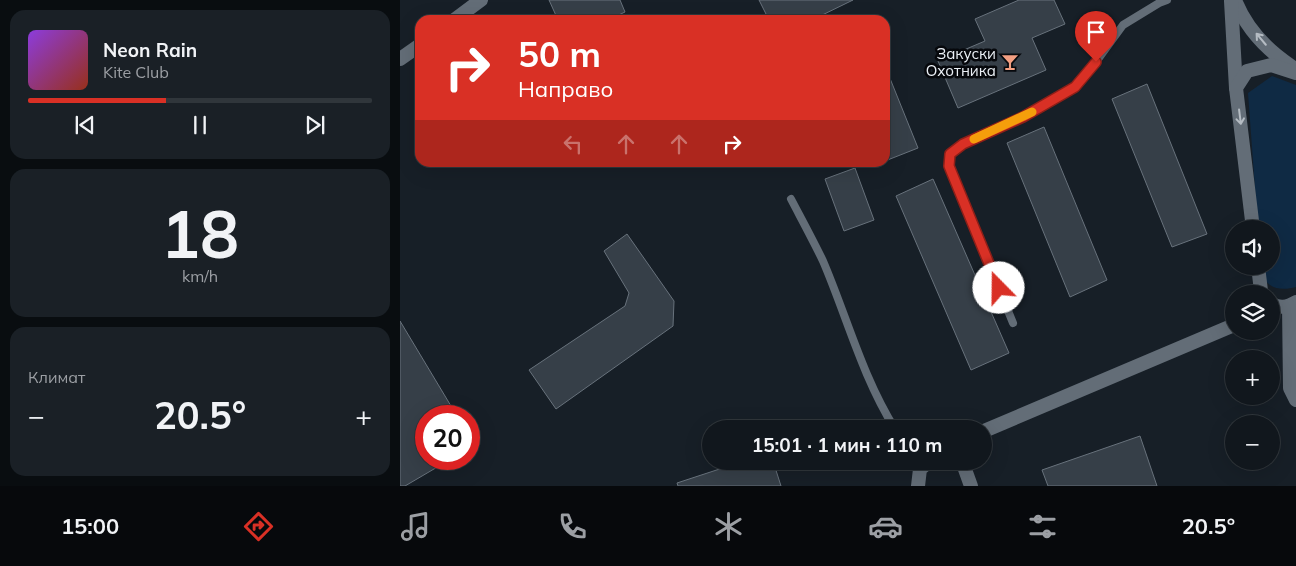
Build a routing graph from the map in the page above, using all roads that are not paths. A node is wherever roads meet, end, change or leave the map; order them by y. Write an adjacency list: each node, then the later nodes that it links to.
1 (481, 0): 5 (street)
2 (1167, 0): 13 (lane)
3 (1231, 0): 9 (street)
4 (1235, 0): 8 (street, one-way to 4)
5 (461, 15)
6 (415, 48): 7 (street)
7 (400, 59)
8 (1296, 71): 9 (street)
9 (1236, 88): 11 (street, one-way to 11)
10 (792, 199): 16 (lane)
11 (1252, 220)
12 (1281, 305): 15 (street)
13 (1013, 323)
14 (1225, 329): 17 (street)
15 (1296, 400)
16 (889, 420)
17 (992, 428)
18 (921, 470): 20 (street)
19 (965, 470): 21 (street)
20 (918, 486)
21 (971, 486)

